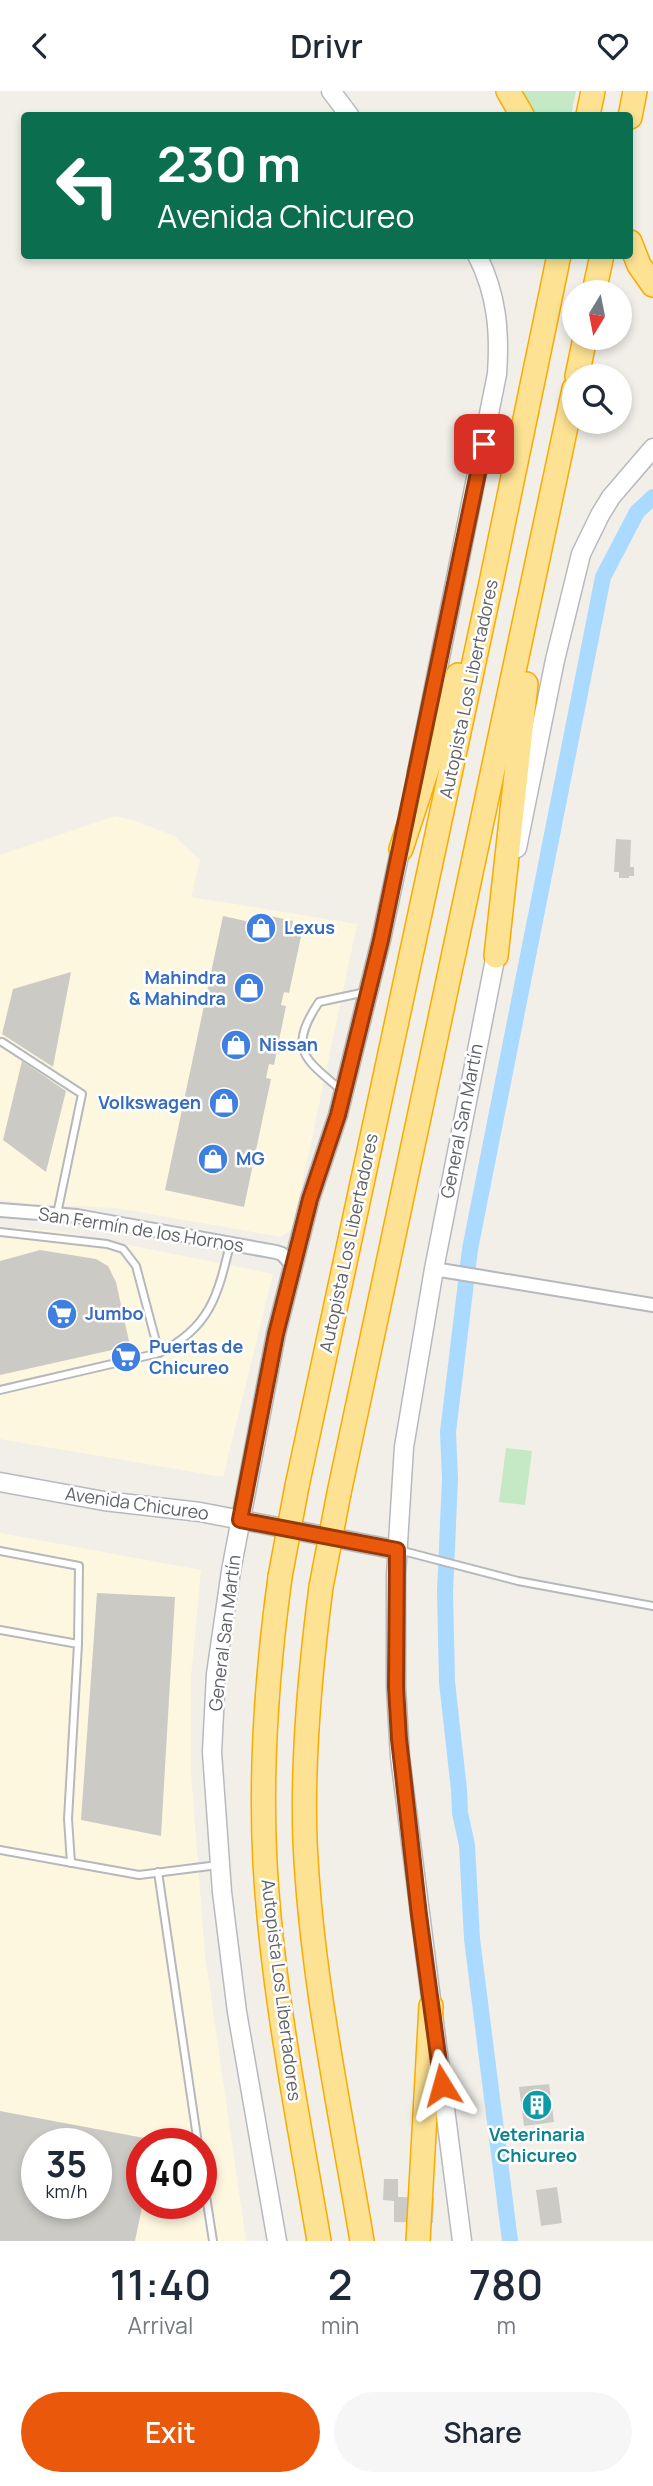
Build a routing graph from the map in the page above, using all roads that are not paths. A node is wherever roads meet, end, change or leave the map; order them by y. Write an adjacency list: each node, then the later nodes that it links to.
1 (331, 91): 5 (main road)
2 (508, 91): 6 (highway)
3 (593, 91): 7 (highway)
4 (635, 91): 8 (highway)
5 (347, 112)
6 (520, 112)
7 (589, 112)
8 (631, 112)
9 (633, 250): 15 (highway)
10 (479, 259): 21 (main road, General San Martín)
11 (547, 259): 16 (highway)
12 (558, 259): 16 (highway, Autopista Los Libertadores)
13 (601, 259): 14 (highway)
14 (597, 280)
15 (653, 285)
16 (544, 323): 19 (highway, Autopista Los Libertadores)
17 (565, 434): 20 (highway)
18 (653, 448): 22 (main road, General San Martín)
19 (491, 583): 21 (highway); 51 (highway, Autopista Los Libertadores, bridge)
20 (530, 601): 22 (highway); 52 (highway, bridge)
21 (401, 849): 23 (main road, General San Martín)
22 (496, 956): 31 (main road, General San Martín)
23 (368, 992): 25 (main road, General San Martín); 25 (lane)
24 (2, 1042): 27 (lane)
25 (344, 1092): 30 (main road, General San Martín)
26 (0, 1210): 27 (street, San Fermín de los Hornos)
27 (57, 1214): 29 (street, San Fermín de los Hornos)
28 (0, 1232): 33 (lane)
29 (230, 1244): 30 (street, San Fermín de los Hornos); 33 (lane)
30 (287, 1260): 36 (main road, General San Martín)
31 (434, 1269): 32 (street); 37 (main road, General San Martín)
32 (653, 1305)
33 (159, 1353): 34 (lane)
34 (0, 1391)
35 (0, 1482): 36 (main road, Avenida Chicureo)
36 (240, 1520): 37 (main road, Avenida Chicureo); 44 (main road, General San Martín)
37 (397, 1550): 39 (lane); 46 (main road, General San Martín)
38 (0, 1551): 41 (lane)
39 (653, 1606)
40 (0, 1630): 41 (lane)
41 (78, 1644): 43 (lane)
42 (0, 1850): 43 (lane)
43 (71, 1863): 45 (lane)
44 (220, 1865): 45 (lane); 50 (main road, General San Martín)
45 (158, 1873): 47 (lane)
46 (431, 2005): 53 (highway); 54 (main road, General San Martín)
47 (196, 2128)
48 (210, 2219): 49 (lane)
49 (213, 2241)
50 (277, 2241)
51 (319, 2241)
52 (362, 2241)
53 (418, 2241)
54 (462, 2241)

